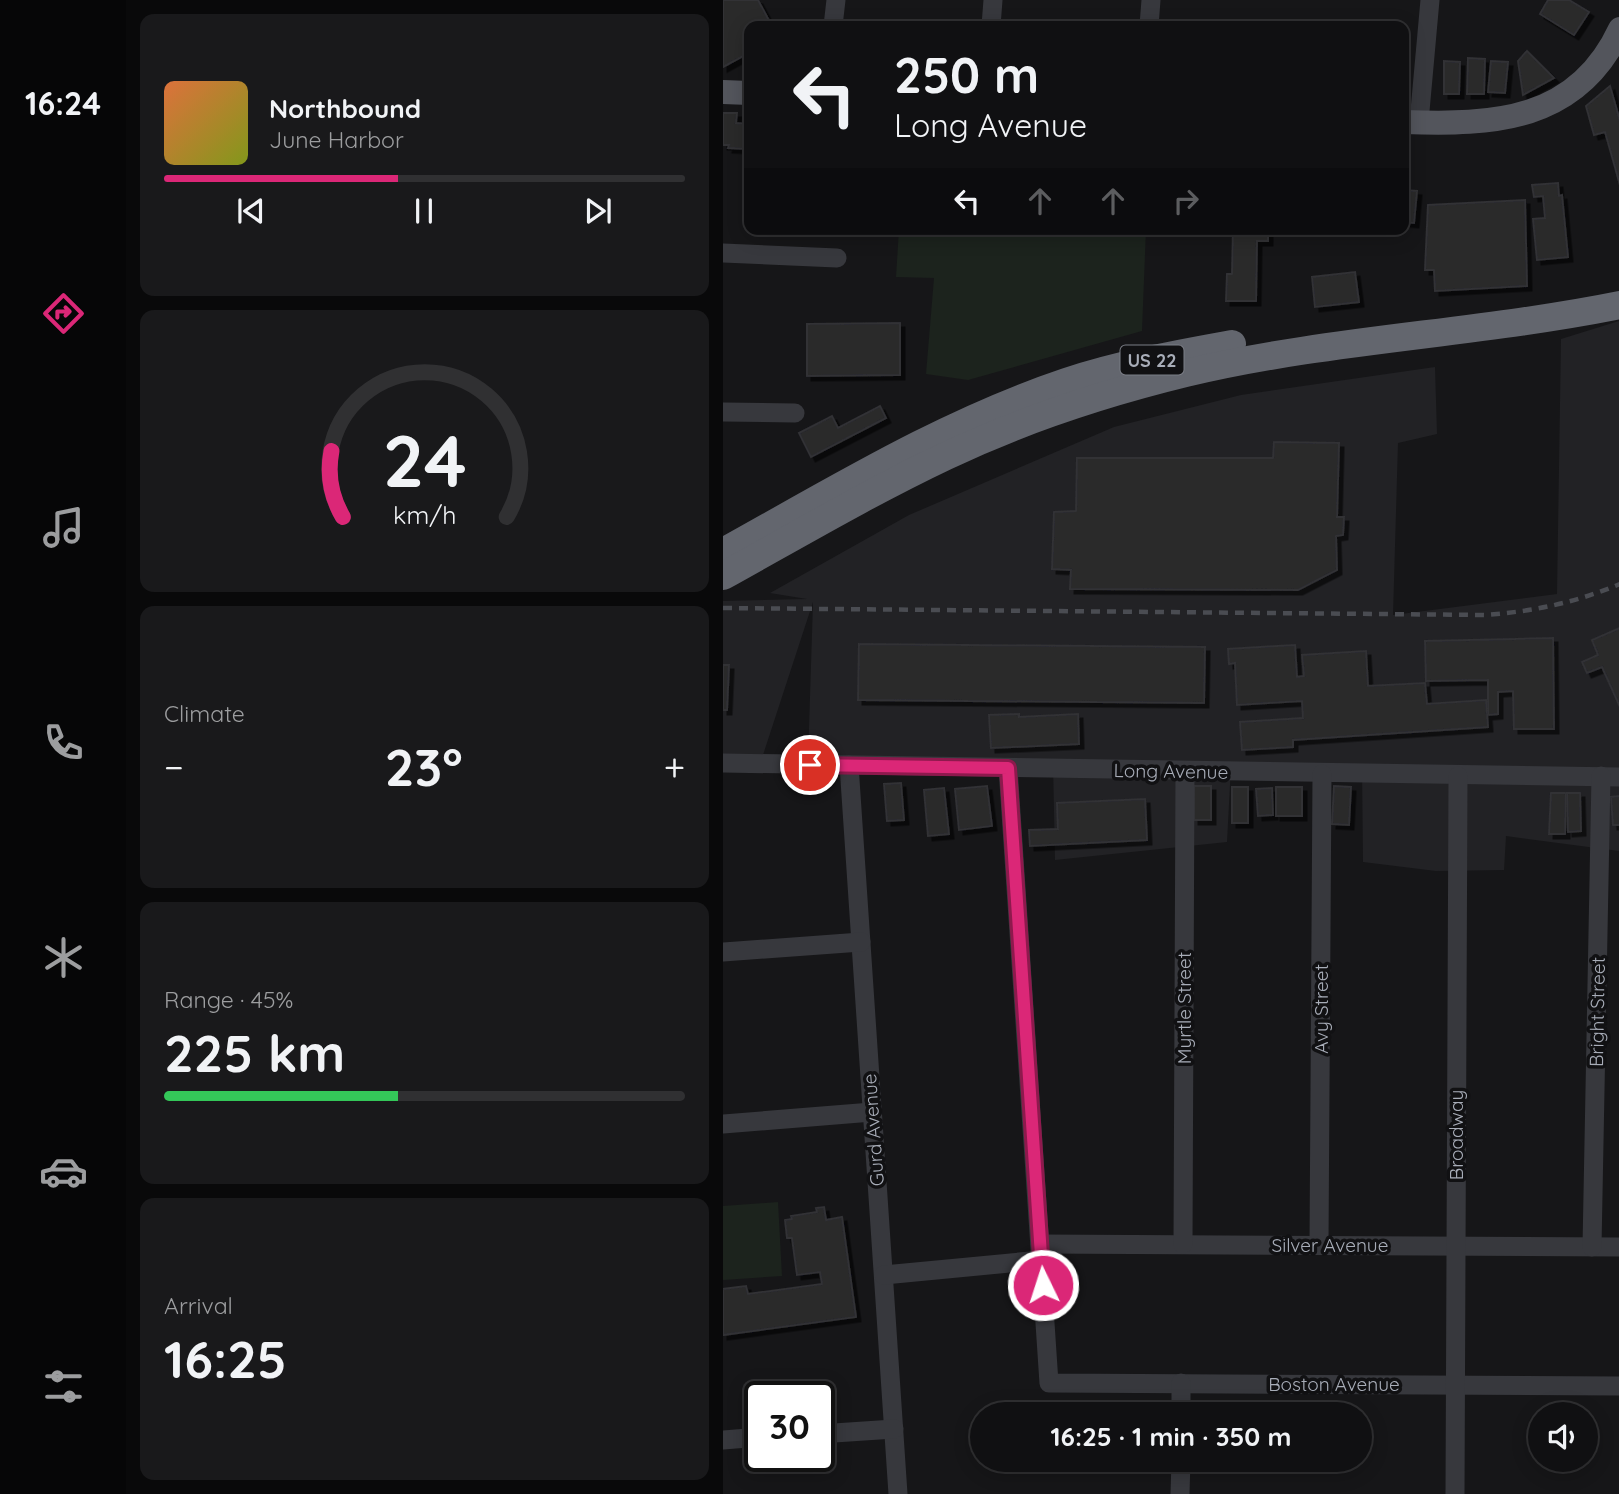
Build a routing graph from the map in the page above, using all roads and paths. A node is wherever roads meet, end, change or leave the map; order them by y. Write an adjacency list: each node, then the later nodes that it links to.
1 (836, 0): 5 (street)
2 (993, 0): 6 (street)
3 (1151, 0): 7 (street)
4 (1430, 0): 11 (street)
5 (834, 21)
6 (991, 21)
7 (1149, 21)
8 (1619, 29): 11 (main road)
9 (723, 92): 10 (main road)
10 (744, 93)
11 (1411, 122)
12 (723, 253): 13 (street)
13 (837, 258)
14 (1619, 287): 18 (highway, US 22)
15 (1619, 305): 18 (highway, US 22)
16 (723, 412): 17 (street)
17 (795, 413)
18 (726, 567)
19 (723, 763): 20 (street, Long Avenue)
20 (849, 765): 21 (street, Long Avenue); 26 (street, Gurd Avenue)
21 (1008, 768): 22 (street, Long Avenue); 35 (street)
22 (1185, 771): 23 (street, Long Avenue); 30 (street, Myrtle Street)
23 (1322, 774): 24 (street, Long Avenue); 31 (street, Avy Street)
24 (1458, 776): 25 (street, Long Avenue); 32 (street, Broadway)
25 (1610, 777): 33 (street, Bright Street)
26 (861, 942): 27 (street); 28 (street, Gurd Avenue)
27 (723, 952)
28 (872, 1112): 29 (street); 36 (street, Gurd Avenue)
29 (723, 1124)
30 (1183, 1244): 31 (street, Silver Avenue); 35 (street, Silver Avenue)
31 (1319, 1245): 32 (street, Silver Avenue)
32 (1456, 1246): 33 (street, Silver Avenue); 38 (street, Broadway)
33 (1592, 1247): 34 (street, Silver Avenue)
34 (1619, 1248)
35 (1041, 1252): 36 (street, Silver Avenue); 37 (street, Boston Avenue)
36 (884, 1275): 41 (street, Gurd Avenue)
37 (1181, 1384): 38 (street, Boston Avenue); 40 (street)
38 (1455, 1385): 39 (street, Boston Avenue); 48 (street, Broadway)
39 (1619, 1386)
40 (1181, 1402)
41 (894, 1429): 42 (street); 46 (street, Gurd Avenue)
42 (835, 1433)
43 (744, 1438): 44 (street)
44 (723, 1440)
45 (1181, 1472): 47 (street)
46 (899, 1494)
47 (1180, 1494)
48 (1455, 1494)

